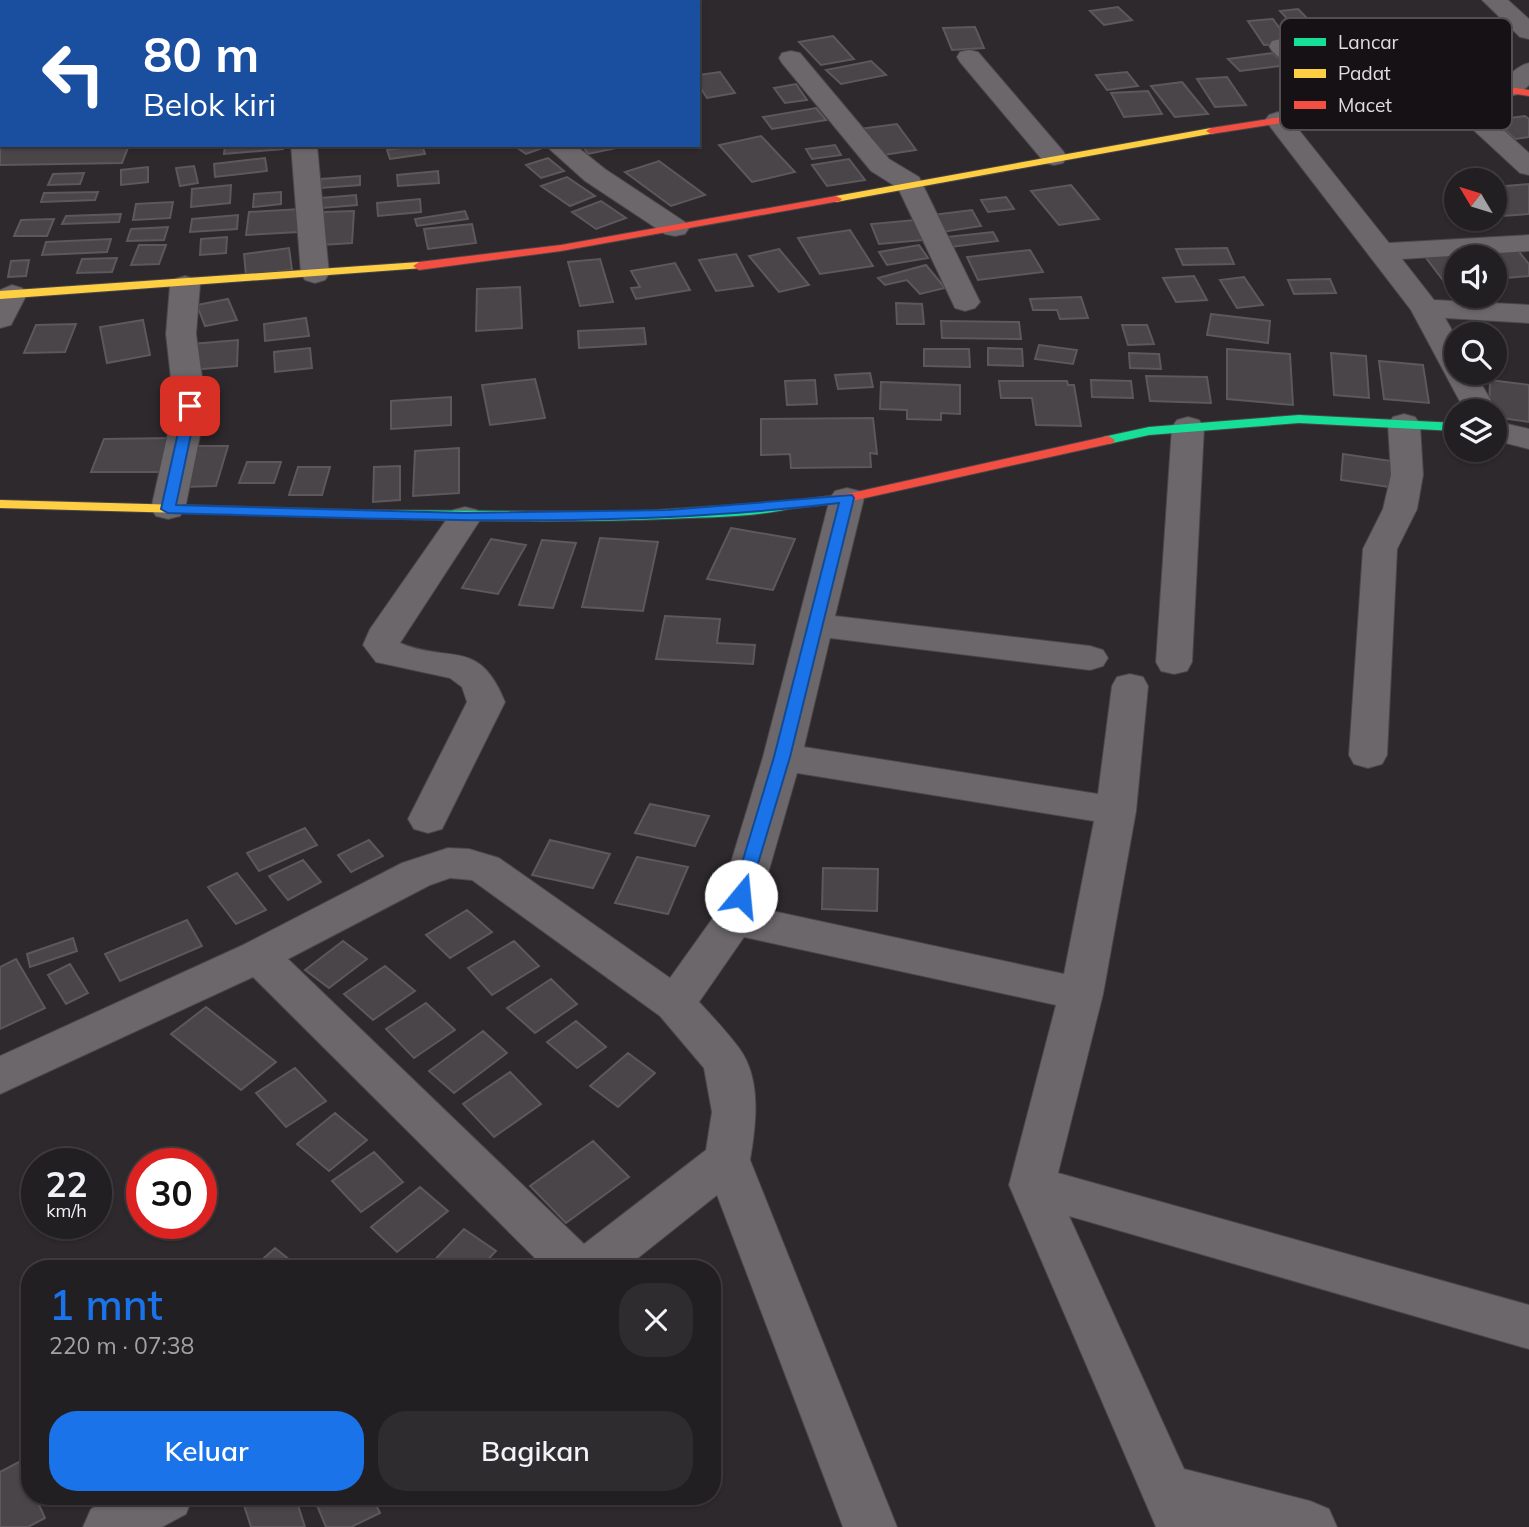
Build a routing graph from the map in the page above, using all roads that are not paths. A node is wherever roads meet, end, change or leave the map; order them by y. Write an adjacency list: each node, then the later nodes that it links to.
1 (1494, 0): 2 (street)
2 (1529, 32)
3 (970, 57): 13 (street)
4 (791, 58): 15 (street)
5 (1529, 71): 6 (street)
6 (1520, 91)
7 (1278, 120): 8 (street); 13 (street)
8 (1280, 123)
9 (1286, 130): 18 (street)
10 (1488, 130): 14 (street)
11 (304, 147): 19 (street)
12 (560, 147): 16 (street)
13 (1054, 157): 15 (street)
14 (1529, 167)
15 (909, 183): 16 (street); 22 (street)
16 (675, 228): 19 (street)
17 (1529, 243): 18 (street)
18 (1381, 252): 23 (street)
19 (315, 274): 20 (street)
20 (185, 285): 21 (street); 33 (street)
21 (4, 302)
22 (965, 302)
23 (1425, 308): 24 (street); 25 (street)
24 (1529, 314)
25 (1444, 343)
26 (1404, 424): 27 (street); 28 (street); 39 (street)
27 (1444, 426)
28 (1188, 428): 31 (street); 37 (street)
29 (1507, 433): 30 (street)
30 (1529, 439)
31 (847, 498): 34 (street); 35 (street)
32 (0, 504): 33 (street)
33 (168, 509): 34 (street)
34 (465, 517): 42 (street)
35 (815, 625): 36 (street); 40 (street)
36 (1090, 658)
37 (1174, 662)
38 (1130, 687): 41 (street)
39 (1368, 755)
40 (782, 757): 41 (street); 43 (street)
41 (1115, 811): 45 (street)
42 (428, 819)
43 (734, 919): 45 (street); 46 (street)
44 (258, 956): 46 (street); 47 (street); 50 (street)
45 (1081, 994): 49 (street)
46 (675, 1004): 48 (street)
47 (0, 1076)
48 (727, 1160): 51 (street); 56 (street)
49 (1032, 1185): 52 (street); 54 (street)
50 (569, 1260)
51 (599, 1260)
52 (1529, 1327)
53 (150, 1505): 55 (street)
54 (1174, 1508): 57 (street)
55 (110, 1527)
56 (870, 1527)
57 (1310, 1527)

